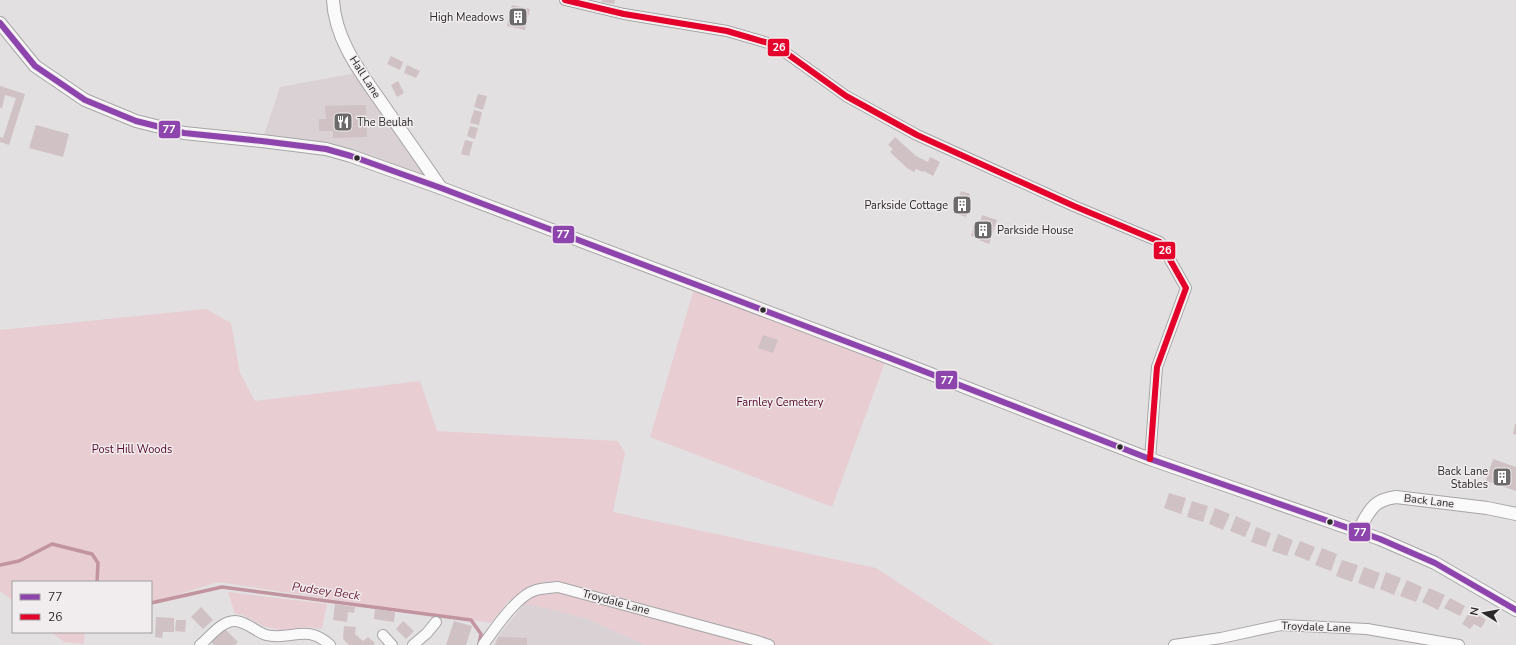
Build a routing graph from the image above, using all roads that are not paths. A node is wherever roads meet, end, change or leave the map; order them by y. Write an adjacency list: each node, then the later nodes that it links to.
1 (333, 0): 4 (street, Hall Lane)
2 (565, 0): 5 (street)
3 (0, 23): 4 (street)
4 (441, 188): 5 (street)
5 (1150, 460): 7 (street)
6 (1516, 514): 7 (street, Back Lane)
7 (1358, 531): 8 (street)
8 (1516, 610)
9 (436, 622): 14 (street)
10 (383, 636): 13 (street)
11 (200, 645): 12 (street)
12 (330, 645)
13 (392, 645)
14 (413, 645)
15 (483, 645): 16 (street, Troydale Lane)
16 (769, 645)
17 (1174, 645): 18 (street, Troydale Lane)
18 (1459, 645)

